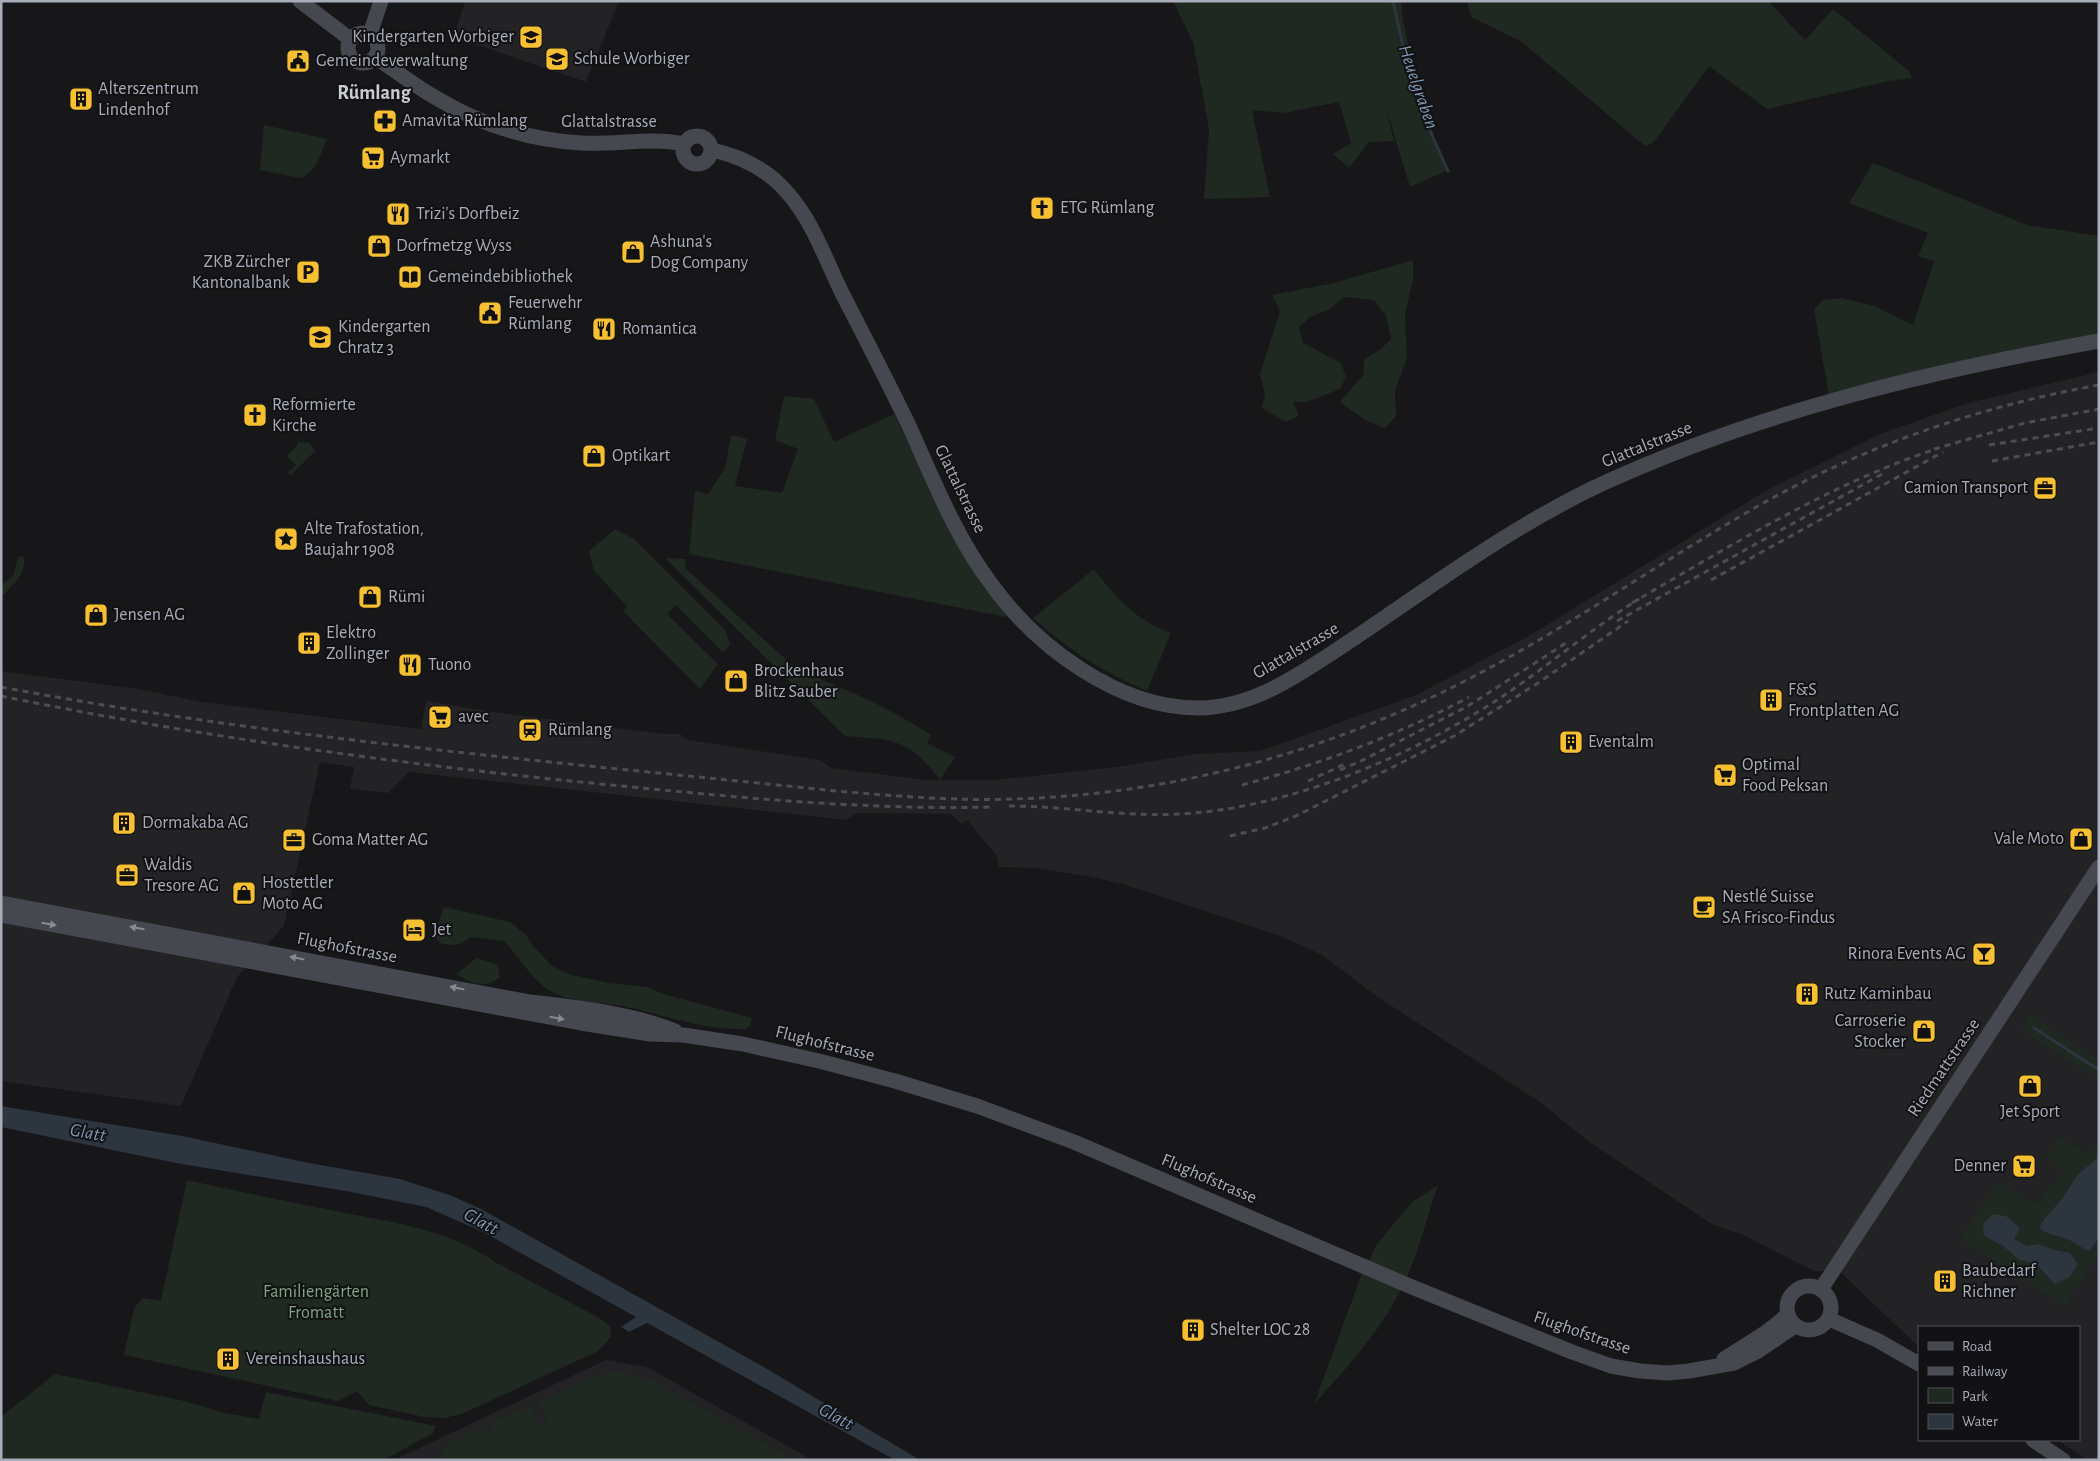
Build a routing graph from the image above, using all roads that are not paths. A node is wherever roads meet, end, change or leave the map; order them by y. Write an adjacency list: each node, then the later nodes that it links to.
1 (300, 1): 4 (main road)
2 (381, 1): 3 (main road)
3 (370, 34): 4 (main road); 5 (main road)
4 (350, 39): 5 (main road)
5 (375, 57): 6 (main road, Glattalstrasse)
6 (684, 144): 7 (main road); 7 (main road)
7 (712, 150): 8 (main road, Glattalstrasse)
8 (2099, 341)
9 (2099, 867): 13 (main road, Riedmattstrasse)
10 (1, 903): 12 (main road, Flughofstrasse, one-way to 10)
11 (1, 915): 12 (main road, Flughofstrasse, one-way to 12)
12 (683, 1035): 15 (main road, Flughofstrasse)
13 (1821, 1289): 14 (main road); 15 (main road)
14 (1829, 1319): 15 (main road); 16 (main road)
15 (1791, 1320)
16 (1918, 1363)
17 (2034, 1441): 18 (main road)
18 (2063, 1460)

